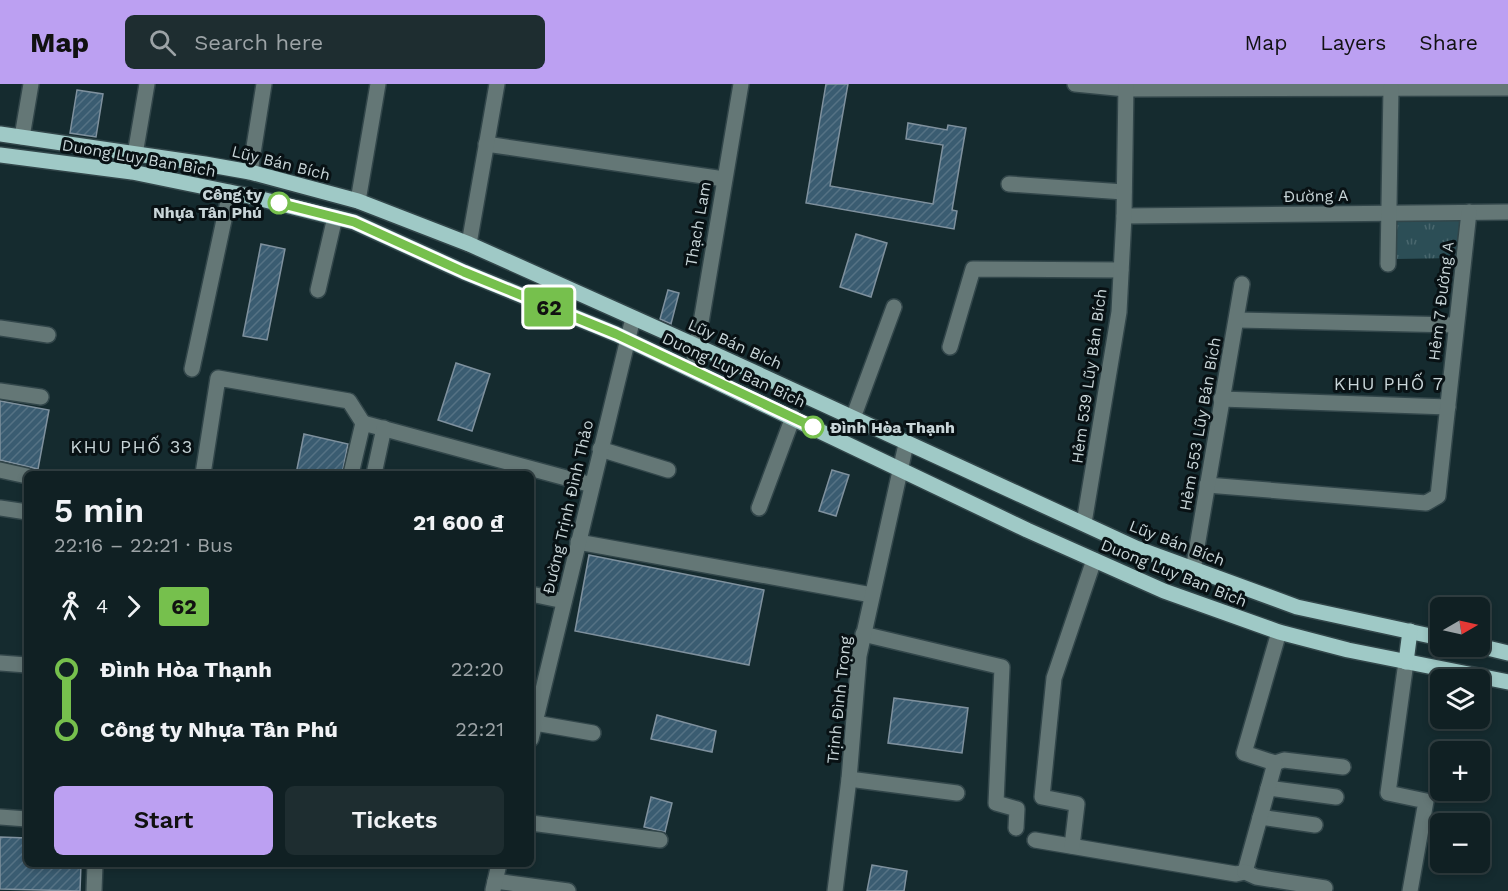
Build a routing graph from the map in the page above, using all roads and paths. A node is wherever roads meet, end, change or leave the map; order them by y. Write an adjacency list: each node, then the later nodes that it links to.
1 (31, 84): 13 (street)
2 (147, 84): 15 (street)
3 (264, 84): 18 (street)
4 (378, 84): 23 (street)
5 (497, 84): 14 (street)
6 (741, 84): 19 (street, Thạch Lam)
7 (1074, 84): 8 (street)
8 (1126, 86): 9 (street); 22 (street, Hẻm 539 Lũy Bán Bích)
9 (1210, 86): 10 (street)
10 (1391, 88): 11 (street); 26 (street)
11 (1508, 88)
12 (0, 134): 13 (main road, Lũy Bán Bích)
13 (22, 136): 15 (main road, Lũy Bán Bích)
14 (486, 144): 19 (street); 29 (street)
15 (135, 153): 17 (street); 18 (main road, Lũy Bán Bích)
16 (0, 155): 17 (main road, Duong Luy Ban Bich)
17 (132, 172): 21 (main road, Duong Luy Ban Bich)
18 (250, 172): 23 (main road, Lũy Bán Bích)
19 (724, 179): 41 (street, Thạch Lam)
20 (1009, 184): 22 (street)
21 (230, 192): 28 (main road, Duong Luy Ban Bich); 43 (street)
22 (1124, 192): 27 (street, Hẻm 539 Lũy Bán Bích)
23 (358, 201): 29 (main road, Lũy Bán Bích)
24 (1469, 212): 25 (street, Đường A); 26 (street, Đường A); 37 (street, Hẻm 7 Đường A)
25 (1508, 212)
26 (1389, 213): 27 (street, Đường A); 30 (street)
27 (1124, 216): 31 (street, Hẻm 539 Lũy Bán Bích)
28 (335, 217): 33 (street); 40 (main road, Duong Luy Ban Bich)
29 (469, 244): 35 (main road, Lũy Bán Bích)
30 (1388, 264)
31 (1121, 270): 42 (street); 68 (street, Hẻm 539 Lũy Bán Bích)
32 (1242, 284): 36 (street, Hẻm 553 Lũy Bán Bích)
33 (318, 290)
34 (894, 307): 50 (street)
35 (633, 318): 40 (street, Đường Trịnh Đình Thảo); 41 (main road, Lũy Bán Bích)
36 (1237, 320): 37 (street); 47 (street, Hẻm 553 Lũy Bán Bích)
37 (1455, 325): 48 (street, Hẻm 7 Đường A)
38 (0, 327): 39 (street)
39 (48, 335)
40 (626, 339): 44 (main road, Duong Luy Ban Bich); 55 (street, Đường Trịnh Đình Thảo)
41 (696, 346): 44 (street, Thạch Lam); 50 (main road, Lũy Bán Bích)
42 (950, 347)
43 (192, 369)
44 (693, 370): 49 (main road, Duong Luy Ban Bich)
45 (0, 391): 46 (street)
46 (41, 398)
47 (1221, 399): 48 (street); 64 (street, Hẻm 553 Lũy Bán Bích)
48 (1448, 407): 64 (street, Hẻm 7 Đường A)
49 (792, 417): 56 (main road, Duong Luy Ban Bich); 66 (street)
50 (853, 418): 53 (main road, Lũy Bán Bích)
51 (363, 423): 52 (street); 59 (street); 60 (street)
52 (384, 428): 61 (street); 63 (street)
53 (906, 444): 56 (street, Trịnh Đình Trọng); 68 (main road, Lũy Bán Bích)
54 (486, 447): 63 (street)
55 (600, 449): 58 (street); 63 (street, Đường Trịnh Đình Thảo)
56 (900, 468): 70 (main road, Duong Luy Ban Bich); 73 (street, Trịnh Đình Trọng)
57 (0, 470): 62 (street)
58 (668, 470)
59 (203, 471)
60 (352, 471)
61 (375, 471)
62 (24, 475)
63 (593, 481): 69 (street, Đường Trịnh Đình Thảo)
64 (1207, 485): 71 (street, Hẻm 553 Lũy Bán Bích)
65 (0, 508): 67 (street)
66 (759, 508)
67 (24, 512)
68 (1084, 523): 71 (main road, Lũy Bán Bích)
69 (578, 542): 73 (street); 74 (street, Đường Trịnh Đình Thảo)
70 (1094, 560): 76 (main road, Duong Luy Ban Bich); 102 (street)
71 (1193, 570): 75 (main road, Lũy Bán Bích)
72 (534, 595): 74 (street)
73 (872, 595): 77 (street, Trịnh Đình Trọng)
74 (564, 601): 85 (street, Đường Trịnh Đình Thảo)
75 (1410, 631): 78 (main road, Lũy Bán Bích); 81 (main road)
76 (1279, 632): 81 (main road, Duong Luy Ban Bich); 88 (street)
77 (863, 634): 90 (street, Trịnh Đình Trọng); 99 (street)
78 (1430, 636)
79 (1490, 649): 80 (main road)
80 (1508, 653)
81 (1406, 662): 84 (main road, Duong Luy Ban Bich); 111 (street)
82 (0, 663): 83 (street)
83 (24, 665)
84 (1508, 682)
85 (534, 724)
86 (534, 728): 87 (street)
87 (593, 733)
88 (1275, 763): 89 (street); 91 (street)
89 (1343, 767)
90 (849, 779): 92 (street); 110 (street, Trịnh Đình Trọng)
91 (1268, 788): 93 (street); 95 (street)
92 (957, 793)
93 (1336, 797)
94 (0, 817): 96 (street)
95 (1260, 817): 98 (street); 105 (street)
96 (24, 819)
97 (534, 823): 100 (street)
98 (1315, 825)
99 (1016, 828)
100 (660, 840)
101 (1035, 840): 102 (street)
102 (1072, 846): 105 (street)
103 (95, 867): 108 (street)
104 (498, 867): 106 (street)
105 (1245, 872): 107 (street)
106 (494, 886): 109 (street)
107 (1325, 888)
108 (94, 891)
109 (568, 891)
110 (835, 891)
111 (1410, 891)

